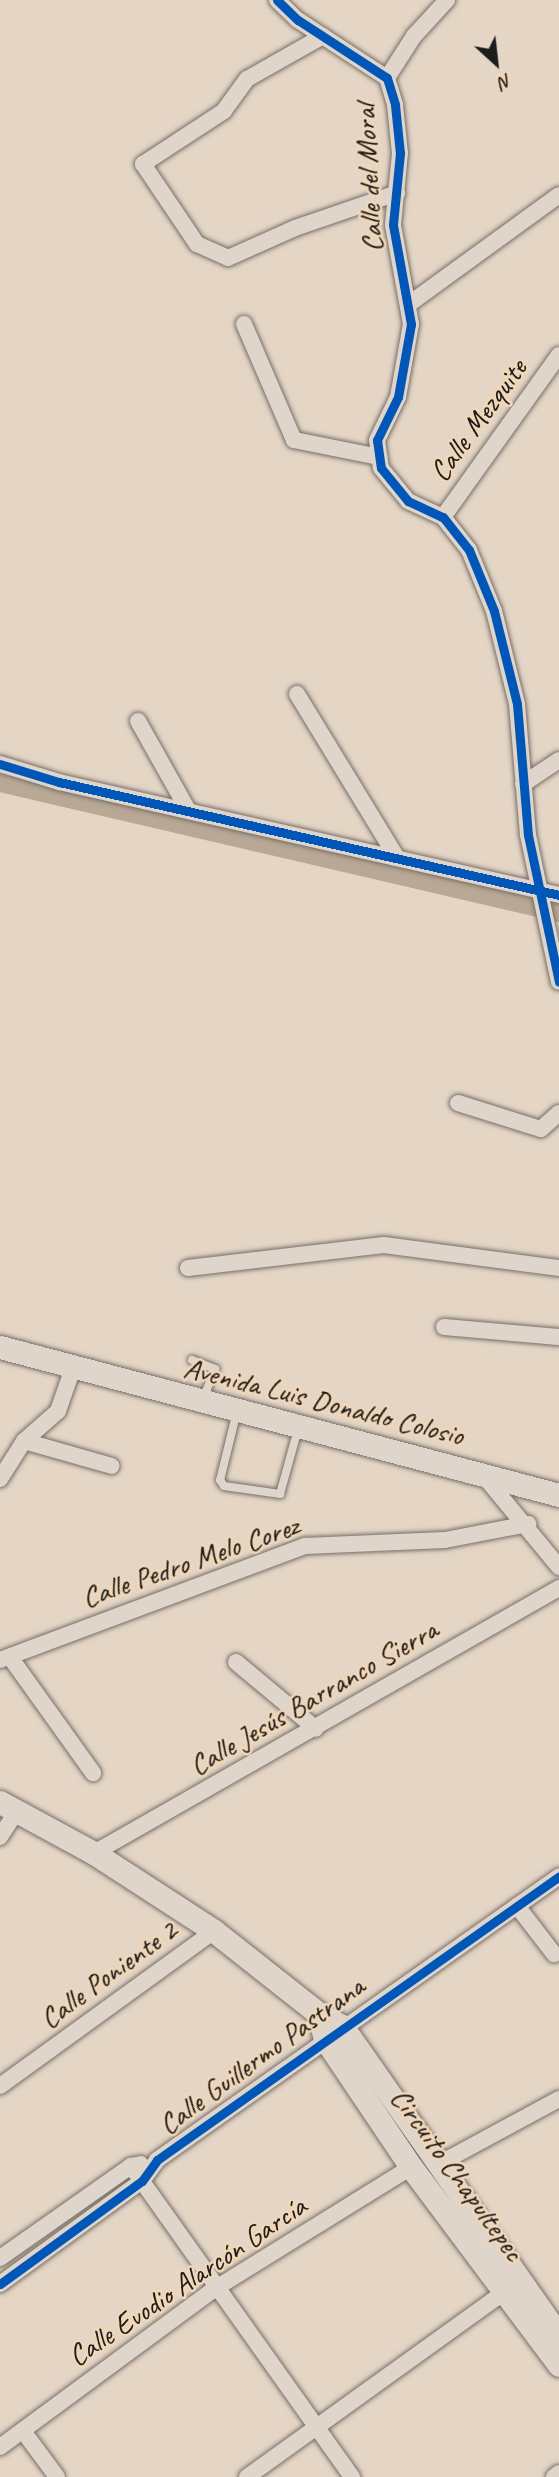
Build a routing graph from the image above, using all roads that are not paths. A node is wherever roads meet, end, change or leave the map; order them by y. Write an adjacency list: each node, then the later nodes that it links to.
1 (277, 0): 3 (street, Calle del Moral)
2 (447, 0): 4 (street)
3 (323, 36): 4 (street, Calle del Moral); 5 (street)
4 (387, 78): 5 (street, Calle del Moral)
5 (397, 193): 7 (street, Calle del Moral)
6 (559, 195): 7 (street)
7 (409, 304): 10 (street, Calle del Moral)
8 (244, 324): 10 (street)
9 (559, 355): 11 (street, Calle Mezquite)
10 (379, 457): 11 (street)
11 (443, 517): 16 (street)
12 (297, 694): 18 (street)
13 (138, 721): 17 (street)
14 (559, 760): 16 (street)
15 (0, 764): 17 (street)
16 (523, 784): 19 (street)
17 (188, 810): 18 (street)
18 (397, 858): 19 (street)
19 (548, 894): 20 (street)
20 (559, 982)
21 (458, 1103): 22 (street)
22 (559, 1113)
23 (188, 1268): 24 (street)
24 (559, 1268)
25 (444, 1327): 26 (street)
26 (559, 1337)
27 (0, 1347): 29 (main road, Avenida Luis Donaldo Colosio)
28 (192, 1360): 30 (lane)
29 (74, 1368): 30 (main road, Avenida Luis Donaldo Colosio); 33 (street)
30 (202, 1402): 31 (main road, Avenida Luis Donaldo Colosio)
31 (237, 1411): 32 (main road, Avenida Luis Donaldo Colosio); 32 (lane)
32 (299, 1425): 35 (main road, Avenida Luis Donaldo Colosio)
33 (24, 1441): 34 (street); 36 (street)
34 (112, 1466)
35 (482, 1474): 37 (main road, Avenida Luis Donaldo Colosio); 38 (street)
36 (0, 1479)
37 (559, 1495)
38 (528, 1524): 39 (street); 41 (street, Calle Pedro Melo Corez)
39 (559, 1567)
40 (559, 1588): 43 (street, Calle Jesús Barranco Sierra)
41 (5, 1659): 44 (street)
42 (236, 1662): 43 (street)
43 (316, 1729): 47 (street, Calle Jesús Barranco Sierra)
44 (93, 1773)
45 (8, 1807): 46 (street); 47 (main road, Circuito Chapultepec)
46 (0, 1837)
47 (94, 1853): 50 (main road, Circuito Chapultepec)
48 (559, 1876): 49 (street, Calle Guillermo Pastrana)
49 (517, 1906): 51 (street); 52 (street, Calle Guillermo Pastrana)
50 (214, 1931): 52 (main road, Circuito Chapultepec); 53 (street, Calle Poniente 2)
51 (554, 1954)
52 (333, 2033): 55 (street, Calle Guillermo Pastrana); 56 (main road, Circuito Chapultepec); 58 (main road, Circuito Chapultepec)
53 (0, 2086)
54 (559, 2099): 56 (street)
55 (157, 2160): 57 (street, Calle Guillermo Pastrana); 59 (street, Calle Guillermo Pastrana)
56 (437, 2165): 64 (main road, Circuito Chapultepec)
57 (131, 2166): 59 (street); 60 (street, Calle Guillermo Pastrana)
58 (411, 2167): 62 (street, Calle Evodio Alarcón García); 63 (main road, Circuito Chapultepec)
59 (142, 2181): 61 (street, Calle Guillermo Pastrana); 62 (street)
60 (0, 2258)
61 (0, 2284)
62 (216, 2288): 66 (street); 67 (street, Calle Evodio Alarcón García)
63 (504, 2292): 65 (main road, Circuito Chapultepec); 66 (street)
64 (559, 2336)
65 (559, 2365)
66 (316, 2427): 71 (street); 72 (street)
67 (23, 2431): 68 (street, Calle Evodio Alarcón García); 70 (street)
68 (0, 2447)
69 (559, 2473): 73 (street)
70 (57, 2477)
71 (247, 2477)
72 (352, 2477)
73 (554, 2477)

